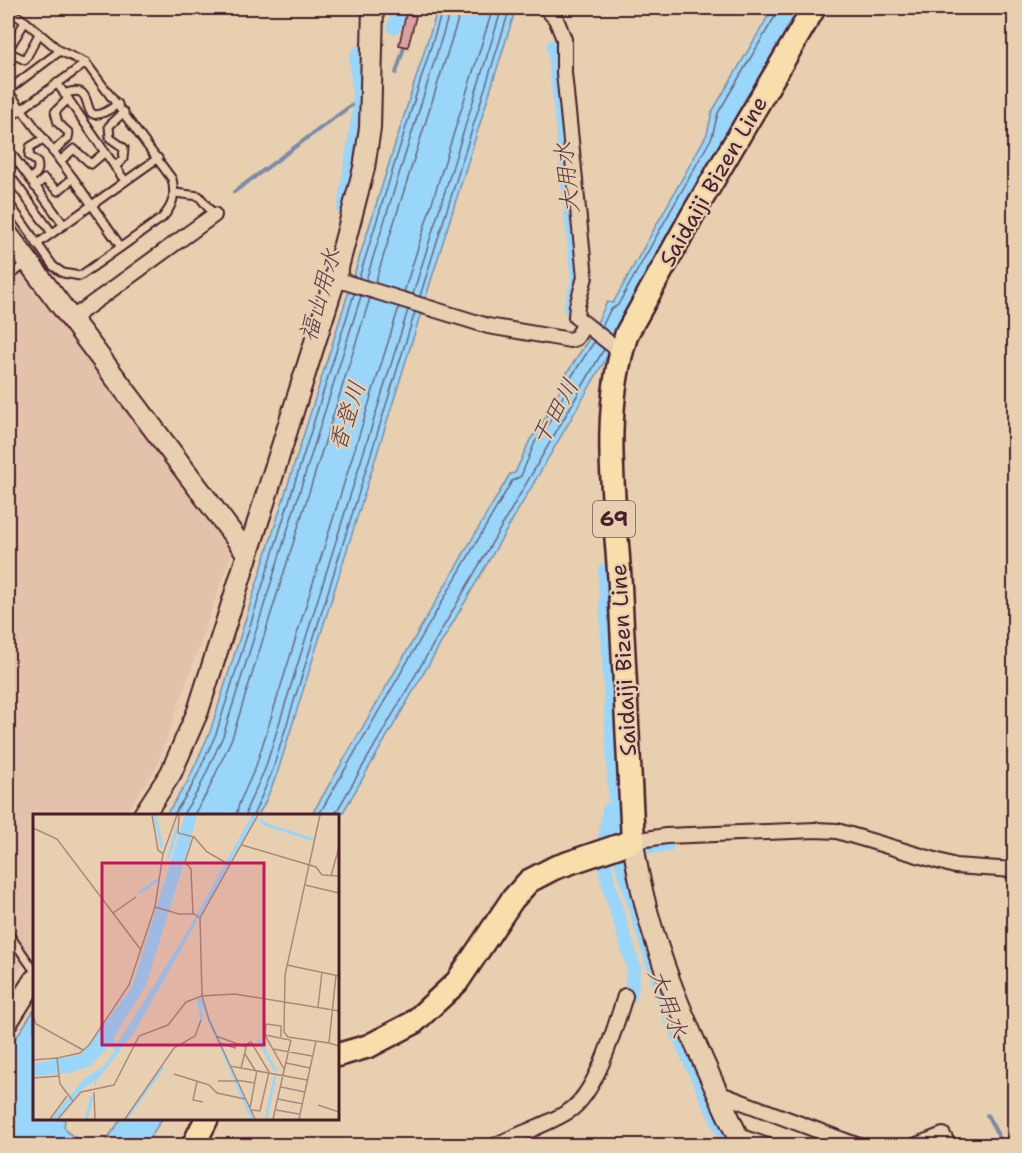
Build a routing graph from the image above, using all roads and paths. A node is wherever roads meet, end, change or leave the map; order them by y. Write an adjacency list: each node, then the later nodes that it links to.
1 (373, 8): 41 (street)
2 (546, 8): 43 (street)
3 (806, 10): 44 (main road, Saidaiji Bizen Line / 69)
4 (8, 14): 5 (lane)
5 (25, 22): 6 (lane); 7 (lane)
6 (39, 34): 8 (lane); 9 (lane)
7 (8, 43)
8 (60, 51): 10 (lane); 12 (lane)
9 (8, 52)
10 (86, 63): 11 (lane); 14 (lane)
11 (57, 83): 13 (lane); 15 (lane)
12 (8, 90): 15 (lane)
13 (66, 96): 14 (lane); 20 (lane); 21 (lane)
14 (118, 104): 16 (lane)
15 (21, 109): 17 (lane); 18 (lane)
16 (124, 112): 22 (lane); 24 (lane)
17 (8, 119)
18 (44, 139): 20 (lane); 27 (lane)
19 (8, 149): 27 (lane)
20 (53, 152): 23 (lane)
21 (105, 152): 23 (lane); 24 (lane)
22 (158, 158): 28 (lane); 30 (lane)
23 (60, 161): 26 (lane)
24 (115, 167): 28 (lane)
25 (8, 173): 35 (lane)
26 (73, 178): 29 (lane); 32 (lane)
27 (30, 179): 29 (lane)
28 (125, 181): 32 (lane)
29 (36, 187): 34 (lane)
30 (175, 193): 33 (lane); 38 (lane)
31 (8, 202): 37 (lane)
32 (92, 205): 34 (lane); 38 (lane)
33 (214, 215): 42 (street)
34 (64, 225): 35 (lane)
35 (52, 233): 37 (lane)
36 (8, 235): 39 (street)
37 (38, 244): 38 (lane)
38 (121, 247)
39 (28, 262): 40 (lane); 42 (street)
40 (8, 277)
41 (339, 280): 43 (street); 45 (street)
42 (71, 319): 45 (street)
43 (587, 326): 44 (street)
44 (617, 350): 47 (main road, Saidaiji Bizen Line / 69)
45 (247, 553): 46 (street)
46 (144, 814)
47 (633, 841): 48 (street); 54 (main road); 55 (street)
48 (1014, 870)
49 (8, 933): 50 (lane)
50 (33, 969)
51 (33, 982): 53 (street)
52 (625, 996): 60 (street)
53 (8, 1021)
54 (339, 1055)
55 (718, 1093): 57 (street); 58 (street)
56 (206, 1120): 59 (main road)
57 (740, 1141): 61 (street)
58 (850, 1144)
59 (193, 1146)
60 (494, 1146)
61 (768, 1146)
62 (914, 1146): 63 (street)
63 (949, 1146)

